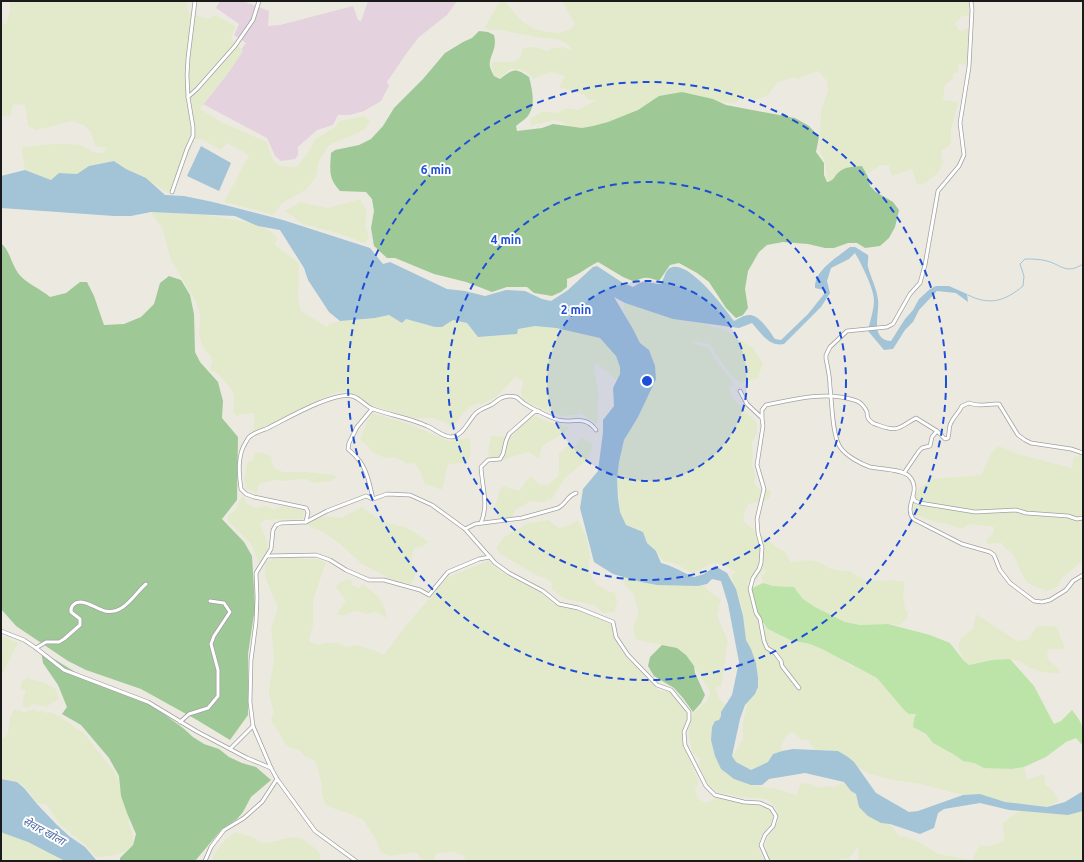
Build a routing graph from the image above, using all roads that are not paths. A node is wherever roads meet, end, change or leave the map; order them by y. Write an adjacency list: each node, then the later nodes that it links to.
1 (195, 1): 4 (street)
2 (259, 1): 4 (street)
3 (971, 1): 7 (street)
4 (188, 97): 5 (street)
5 (172, 192)
6 (740, 392): 10 (street)
7 (830, 396): 10 (street); 12 (street); 14 (street)
8 (372, 409): 9 (street); 17 (street); 19 (street)
9 (540, 411): 11 (street); 20 (street)
10 (762, 418): 29 (street)
11 (596, 430)
12 (937, 431): 13 (street); 14 (street)
13 (1083, 453)
14 (904, 474): 16 (street)
15 (576, 493): 20 (street)
16 (913, 497): 18 (street); 24 (street)
17 (373, 499): 19 (street); 21 (street)
18 (1083, 518)
19 (306, 522): 22 (street)
20 (481, 523): 21 (street)
21 (465, 529): 23 (street)
22 (267, 556): 23 (street); 31 (street)
23 (490, 557): 37 (street)
24 (1083, 575)
25 (146, 584): 28 (street)
26 (210, 601): 30 (street)
27 (1, 631): 28 (street)
28 (36, 648): 30 (street)
29 (798, 688)
30 (180, 722): 32 (street)
31 (253, 726): 32 (street); 33 (street)
32 (230, 749): 33 (street)
33 (271, 768): 34 (street)
34 (277, 779): 35 (street); 36 (street)
35 (205, 861)
36 (356, 861)
37 (768, 861)

